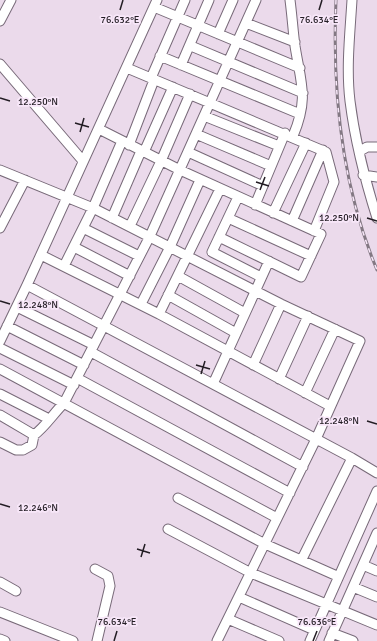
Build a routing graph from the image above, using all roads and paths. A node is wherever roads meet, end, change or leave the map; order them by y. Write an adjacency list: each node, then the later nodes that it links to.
1 (10, 0): 10 (street)
2 (185, 0): 9 (street)
3 (209, 0): 12 (street)
4 (232, 0): 13 (street)
5 (256, 0): 11 (street)
6 (290, 0): 15 (street)
7 (352, 0): 40 (street)
8 (155, 4): 9 (street); 21 (street)
9 (178, 17): 12 (street); 17 (street)
10 (0, 21)
11 (246, 23): 14 (street); 15 (street)
12 (199, 26): 13 (street); 16 (street)
13 (218, 34): 14 (street)
14 (237, 42): 18 (street); 22 (street)
15 (295, 42): 22 (street)
16 (191, 46): 18 (street); 19 (street)
17 (160, 56): 19 (street); 23 (street)
18 (228, 62): 24 (street); 26 (street)
19 (181, 65): 24 (street)
20 (0, 66): 42 (street)
21 (127, 68): 23 (street); 31 (street)
22 (300, 68): 26 (street)
23 (152, 79): 25 (street); 35 (street)
24 (219, 81): 28 (street); 29 (street)
25 (173, 87): 27 (street); 39 (street)
26 (303, 93): 29 (street)
27 (190, 94): 28 (street); 43 (street)
28 (210, 103): 30 (street); 33 (street)
29 (300, 114): 33 (street)
30 (204, 116): 32 (street); 36 (street)
31 (99, 129): 35 (street); 42 (street)
32 (196, 134): 41 (street); 44 (street)
33 (289, 135): 34 (street); 36 (street)
34 (306, 142): 38 (street); 57 (street)
35 (125, 143): 39 (street); 56 (street)
36 (279, 146): 44 (street)
37 (377, 147): 40 (street)
38 (323, 150): 61 (street); 65 (street)
39 (142, 151): 43 (street); 58 (street)
40 (360, 151): 47 (street)
41 (188, 152): 46 (street); 51 (street)
42 (83, 161): 53 (street)
43 (161, 161): 46 (street); 62 (street)
44 (271, 166): 51 (street)
45 (0, 170): 49 (street)
46 (180, 170): 50 (street); 66 (street)
47 (363, 175): 48 (street); 60 (street)
48 (377, 177)
49 (25, 180): 53 (street); 63 (street)
50 (200, 180): 52 (street); 69 (street)
51 (263, 186): 55 (street)
52 (220, 189): 54 (street); 72 (street)
53 (68, 197): 56 (street); 70 (street)
54 (238, 197): 55 (street); 59 (street)
55 (255, 205): 57 (street)
56 (93, 208): 58 (street); 64 (street)
57 (273, 213): 61 (street)
58 (112, 218): 62 (street)
59 (228, 218): 67 (street); 73 (street)
60 (377, 218)
61 (292, 221): 65 (street)
62 (130, 226): 66 (street)
63 (0, 228)
64 (83, 228): 68 (street); 71 (street)
65 (314, 231): 73 (street)
66 (150, 236): 69 (street); 71 (street)
67 (219, 237): 74 (street); 78 (street)
68 (74, 247): 75 (street); 76 (street)
69 (170, 247): 72 (street); 83 (street)
70 (41, 255): 75 (street); 79 (street)
71 (139, 256): 76 (street)
72 (188, 256): 77 (street); 80 (street)
73 (311, 256): 74 (street)
74 (268, 261): 78 (street)
75 (64, 266): 81 (street)
76 (130, 276): 81 (street)
77 (178, 276): 82 (street); 86 (street)
78 (261, 277): 80 (street)
79 (27, 285): 85 (street); 90 (street)
80 (255, 291): 84 (street); 86 (street)
81 (120, 294): 83 (street); 90 (street)
82 (168, 295): 87 (street); 92 (street)
83 (141, 304): 87 (street)
84 (281, 304): 88 (street); 98 (street)
85 (17, 307): 89 (street); 95 (street)
86 (245, 313): 92 (street)
87 (159, 314): 96 (street)
88 (308, 316): 91 (street); 100 (street)
89 (7, 326): 93 (street); 97 (street)
90 (104, 326): 95 (street); 102 (street)
91 (335, 329): 103 (street); 106 (street)
92 (236, 333): 96 (street)
93 (0, 341)
94 (0, 348): 101 (street)
95 (92, 349): 97 (street); 113 (street)
96 (228, 351): 98 (street); 102 (street)
97 (84, 364): 101 (street)
98 (253, 365): 100 (street)
99 (0, 370): 105 (street)
100 (279, 379): 103 (street)
101 (75, 382): 105 (street); 116 (street)
102 (213, 384): 110 (street)
103 (306, 393): 106 (street)
104 (0, 394): 108 (street)
105 (64, 403): 108 (street); 118 (street)
106 (330, 406): 110 (street)
107 (0, 415): 109 (street)
108 (49, 419): 109 (street)
109 (34, 435): 111 (street)
110 (316, 439): 112 (street); 113 (street)
111 (0, 442)
112 (352, 458): 114 (street); 123 (street)
113 (303, 467): 116 (street)
114 (377, 474)
115 (377, 491): 128 (street)
116 (290, 493): 118 (street)
117 (178, 498): 122 (street)
118 (277, 518): 122 (street)
119 (168, 529): 127 (street)
120 (377, 533): 121 (street)
121 (375, 543): 124 (street)
122 (265, 544): 123 (street); 127 (street)
123 (302, 559): 128 (street)
124 (363, 566): 126 (street); 130 (street)
125 (95, 569): 144 (street)
126 (377, 571)
127 (251, 573): 132 (street); 134 (street)
128 (338, 576): 134 (street)
129 (0, 582): 131 (street)
130 (353, 587): 133 (street); 135 (street)
131 (16, 591)
132 (239, 597): 137 (street); 139 (street)
133 (377, 597)
134 (326, 604): 135 (street); 139 (street)
135 (343, 611): 138 (street); 140 (street)
136 (0, 612): 143 (street)
137 (228, 619): 145 (street); 146 (street)
138 (377, 626)
139 (314, 630): 147 (street)
140 (331, 637): 148 (street)
141 (0, 639): 142 (street)
142 (5, 641)
143 (73, 641)
144 (97, 641)
145 (217, 641)
146 (279, 641)
147 (310, 641)
148 (353, 641)

